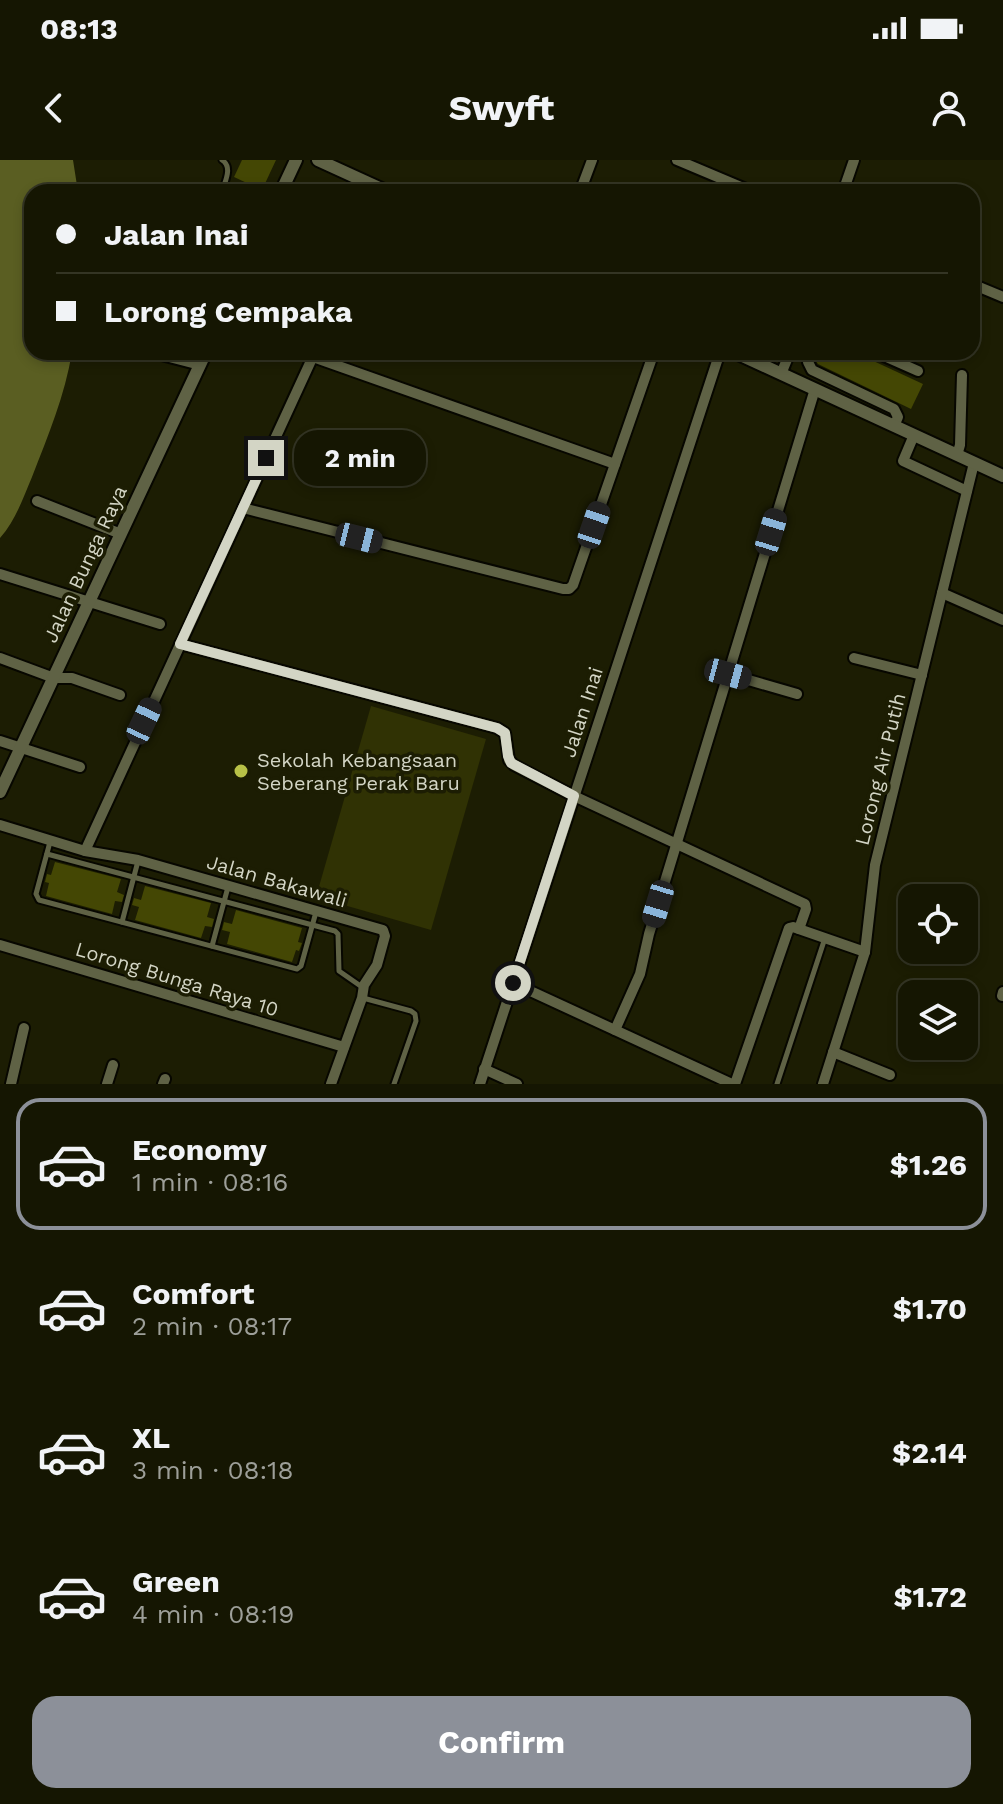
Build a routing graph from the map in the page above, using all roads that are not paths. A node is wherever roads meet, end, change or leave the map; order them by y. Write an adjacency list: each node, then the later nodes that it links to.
1 (222, 160): 8 (lane)
2 (296, 160): 9 (street)
3 (318, 160): 7 (street)
4 (592, 160): 11 (street)
5 (677, 160): 12 (street)
6 (854, 160): 13 (street)
7 (336, 164): 10 (street)
8 (224, 184)
9 (285, 184)
10 (371, 184)
11 (583, 184)
12 (734, 184)
13 (846, 184)
14 (980, 287): 15 (street)
15 (1003, 297)
16 (181, 360): 26 (street)
17 (202, 360): 26 (street, Jalan Bunga Raya)
18 (311, 360): 39 (street)
19 (330, 360): 35 (street)
20 (651, 360): 35 (street)
21 (717, 360): 58 (street, Jalan Inai)
22 (751, 360): 28 (street)
23 (787, 360): 28 (street)
24 (808, 360): 31 (street)
25 (893, 360): 27 (street)
26 (200, 365): 40 (street, Jalan Bunga Raya)
27 (918, 371)
28 (781, 374): 30 (street)
29 (962, 375): 33 (street)
30 (815, 389): 31 (street); 49 (street)
31 (894, 426): 32 (street)
32 (914, 435): 33 (street); 37 (street)
33 (957, 455): 34 (street)
34 (974, 463): 36 (street); 37 (street, Lorong Air Putih)
35 (615, 464): 39 (street)
36 (1003, 476)
37 (967, 491): 42 (street, Lorong Air Putih)
38 (37, 501): 40 (street)
39 (243, 508): 46 (street)
40 (121, 534): 43 (street, Jalan Bunga Raya)
41 (0, 574): 43 (street)
42 (942, 593): 44 (street); 50 (street, Lorong Air Putih)
43 (89, 602): 45 (street); 51 (street, Jalan Bunga Raya)
44 (1003, 620)
45 (160, 624)
46 (180, 644): 58 (street); 62 (street)
47 (0, 658): 51 (street)
48 (854, 658): 50 (street)
49 (728, 674): 52 (street); 61 (street)
50 (922, 675): 75 (street, Lorong Air Putih)
51 (54, 678): 53 (street); 55 (street, Jalan Bunga Raya)
52 (797, 694)
53 (120, 695)
54 (0, 741): 55 (street)
55 (21, 748): 56 (street); 57 (street, Jalan Bunga Raya)
56 (80, 767)
57 (0, 792)
58 (574, 796): 61 (street); 76 (street, Jalan Inai)
59 (0, 825): 60 (street, Jalan Bakawali)
60 (50, 841): 62 (street, Jalan Bakawali); 63 (lane)
61 (677, 843): 71 (street); 79 (street)
62 (85, 851): 64 (street, Jalan Bakawali)
63 (47, 854): 65 (lane); 69 (lane)
64 (138, 860): 65 (lane); 66 (street, Jalan Bakawali)
65 (134, 877): 67 (lane); 69 (lane)
66 (228, 886): 67 (lane); 68 (street, Jalan Bakawali)
67 (224, 901): 70 (lane); 74 (lane)
68 (316, 911): 70 (lane); 77 (street, Jalan Bakawali)
69 (122, 922): 74 (lane)
70 (312, 925): 74 (lane); 77 (lane)
71 (799, 929): 72 (street); 91 (street)
72 (825, 938): 75 (street); 92 (lane)
73 (0, 945): 80 (street, Lorong Bunga Raya 10)
74 (212, 946)
75 (865, 952): 81 (street, Lorong Air Putih)
76 (513, 983): 79 (street); 83 (street, Jalan Inai)
77 (363, 993): 80 (street, Jalan Bakawali); 88 (lane)
78 (24, 1028): 85 (street)
79 (615, 1030): 91 (street)
80 (344, 1047): 87 (street, Jalan Bakawali)
81 (833, 1052): 84 (street); 93 (street, Lorong Air Putih)
82 (113, 1065): 86 (street)
83 (484, 1069): 89 (street, Jalan Inai); 90 (street)
84 (890, 1075)
85 (11, 1084)
86 (107, 1084)
87 (331, 1084)
88 (394, 1084)
89 (480, 1084)
90 (517, 1084)
91 (733, 1084)
92 (777, 1084)
93 (823, 1084)

